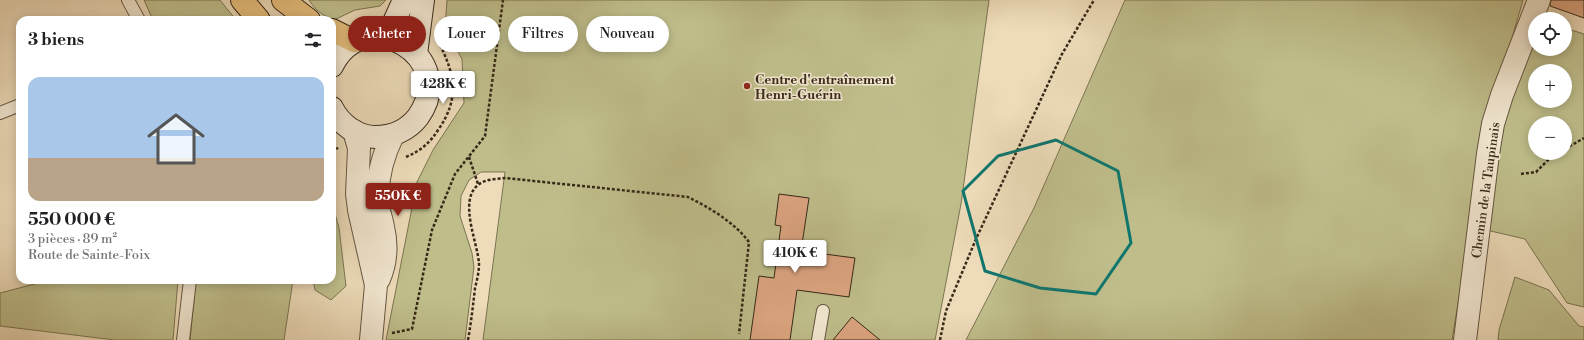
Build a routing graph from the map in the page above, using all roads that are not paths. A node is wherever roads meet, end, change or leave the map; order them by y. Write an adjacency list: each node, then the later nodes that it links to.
1 (128, 0): 7 (lane)
2 (242, 0): 8 (highway)
3 (283, 0): 9 (highway)
4 (404, 0): 10 (street)
5 (423, 0): 15 (street)
6 (1539, 0): 28 (street, Chemin de la Taupinais)
7 (137, 16)
8 (256, 16)
9 (304, 16)
10 (397, 16)
11 (336, 32): 12 (highway)
12 (348, 38)
13 (348, 46): 16 (street)
14 (414, 52): 15 (street)
15 (416, 54): 21 (street)
16 (336, 60)
17 (16, 107): 18 (lane)
18 (0, 113)
19 (336, 115): 20 (street)
20 (354, 131): 21 (street); 23 (street)
21 (393, 135): 23 (street)
22 (190, 284): 26 (lane)
23 (376, 285): 25 (street)
24 (823, 311): 27 (lane)
25 (379, 337)
26 (183, 340)
27 (818, 340)
28 (1465, 340)

